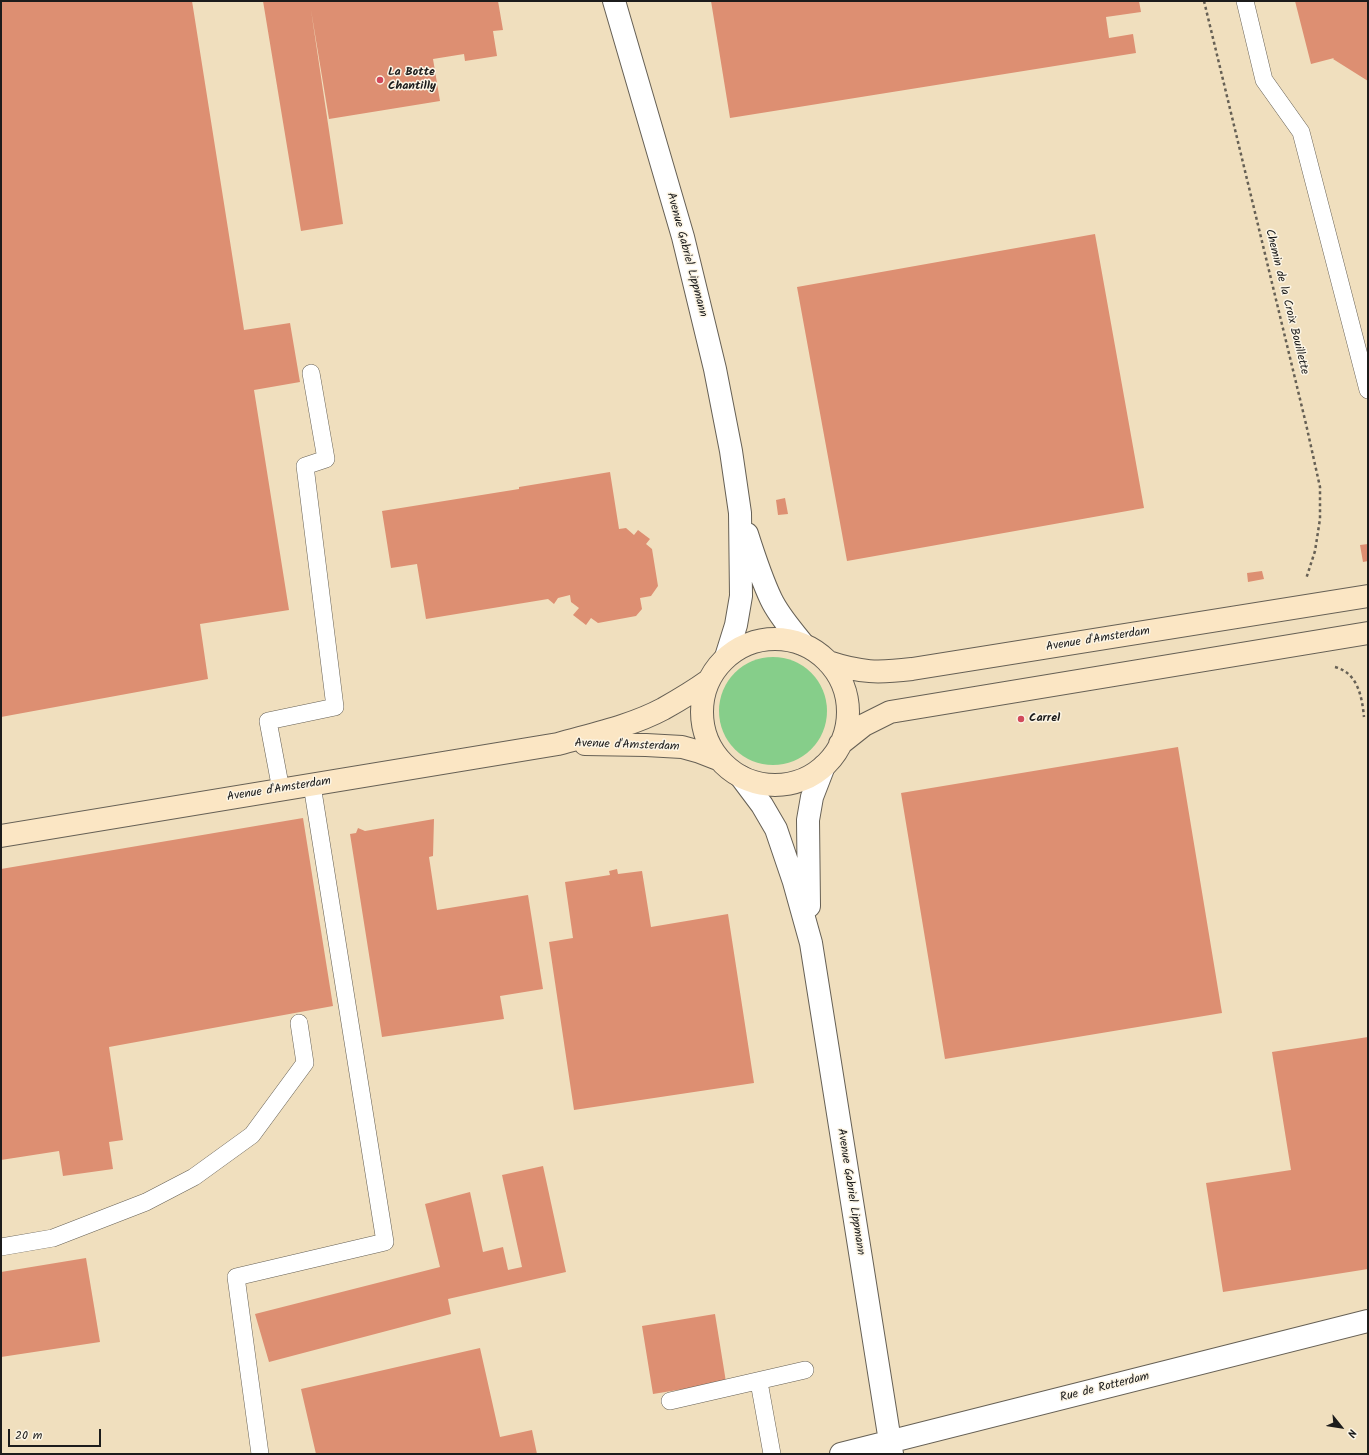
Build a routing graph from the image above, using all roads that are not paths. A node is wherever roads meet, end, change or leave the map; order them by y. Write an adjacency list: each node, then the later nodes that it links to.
1 (614, 1): 5 (street, Avenue Gabriel Lippmann)
2 (1245, 1): 4 (lane)
3 (311, 373): 18 (lane)
4 (1368, 390)
5 (740, 513): 8 (street, Avenue Gabriel Lippmann); 9 (street, Avenue Gabriel Lippmann)
6 (1368, 596): 10 (street, Avenue d'Amsterdam)
7 (1368, 634): 13 (street)
8 (803, 644): 9 (street); 10 (street)
9 (726, 657): 11 (street)
10 (828, 662): 13 (street)
11 (708, 681): 12 (street, Avenue d'Amsterdam); 14 (street)
12 (558, 744): 14 (street, Avenue d'Amsterdam); 17 (street, Avenue d'Amsterdam)
13 (840, 744): 15 (street)
14 (718, 759): 16 (street)
15 (824, 766): 16 (street); 20 (street, Avenue Gabriel Lippmann)
16 (741, 777): 20 (street, Avenue Gabriel Lippmann)
17 (312, 785): 18 (street, Avenue d'Amsterdam); 28 (lane)
18 (281, 790): 19 (street, Avenue d'Amsterdam)
19 (1, 836)
20 (811, 943): 27 (street, Avenue Gabriel Lippmann)
21 (299, 1023): 22 (lane)
22 (1, 1248)
23 (1368, 1321): 27 (street, Rue de Rotterdam)
24 (805, 1370): 25 (lane)
25 (759, 1382): 26 (lane); 29 (lane)
26 (670, 1402)
27 (891, 1448): 30 (street, Rue de Rotterdam)
28 (260, 1454)
29 (772, 1454)
30 (841, 1454)

